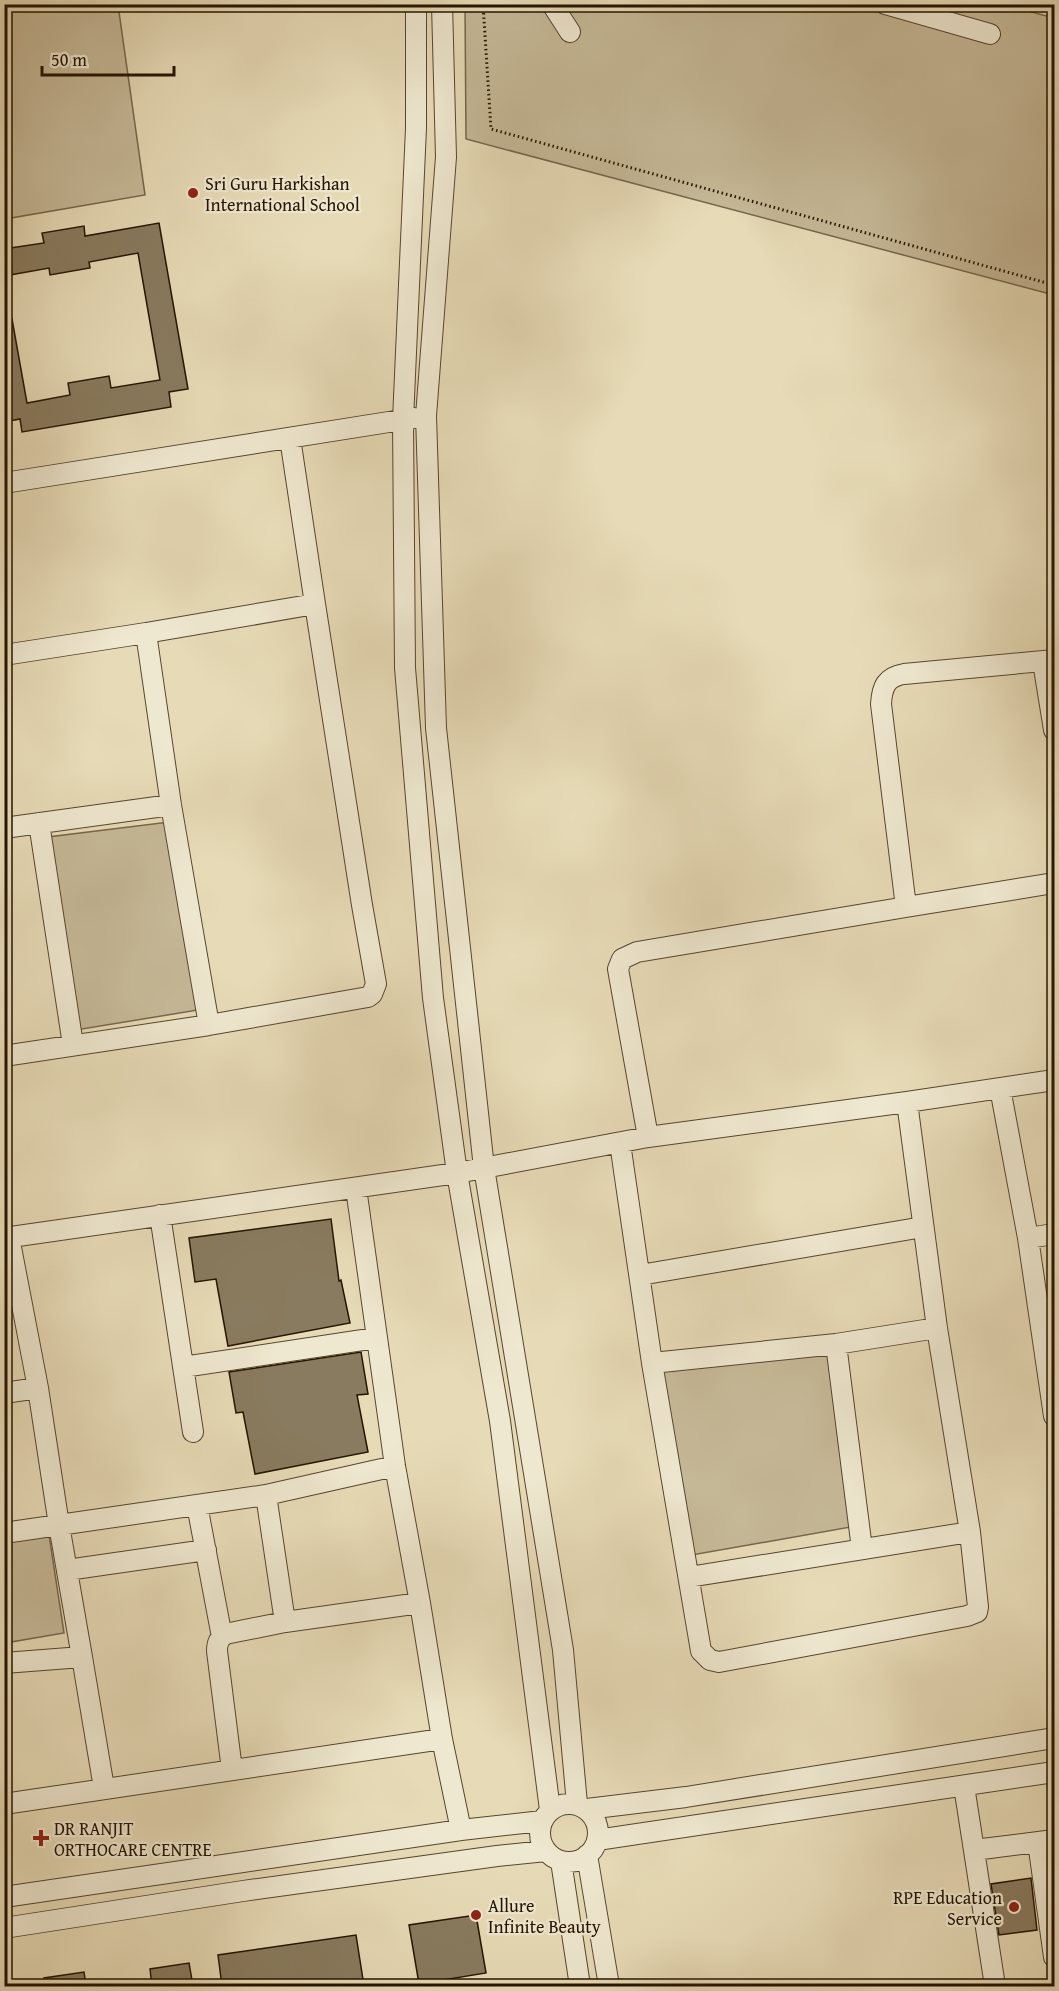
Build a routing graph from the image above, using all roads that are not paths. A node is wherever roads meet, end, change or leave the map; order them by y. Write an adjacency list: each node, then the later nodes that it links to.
1 (416, 4): 8 (street)
2 (442, 4): 7 (street)
3 (552, 4): 5 (street)
4 (885, 4): 6 (street)
5 (570, 32)
6 (990, 34)
7 (426, 416): 8 (street); 29 (street)
8 (403, 420): 9 (street); 30 (street)
9 (290, 438): 10 (street); 11 (street)
10 (4, 483)
11 (315, 604): 12 (street); 21 (street)
12 (146, 633): 13 (street); 16 (street)
13 (4, 656)
14 (1049, 661): 15 (street); 20 (street)
15 (1054, 730)
16 (171, 805): 17 (street); 21 (street)
17 (39, 823): 18 (street); 22 (street)
18 (4, 828)
19 (1054, 883): 20 (street)
20 (906, 907): 27 (street)
21 (209, 1025): 22 (street)
22 (73, 1045): 23 (street)
23 (4, 1056)
24 (1054, 1080): 25 (street)
25 (1000, 1088): 26 (street); 36 (street)
26 (907, 1102): 27 (street); 33 (street)
27 (648, 1137): 28 (street)
28 (620, 1143): 29 (street); 37 (street)
29 (484, 1168): 30 (street); 70 (street)
30 (457, 1173): 31 (street); 71 (street)
31 (356, 1188): 32 (street); 39 (street)
32 (160, 1215): 35 (street); 42 (street)
33 (923, 1227): 37 (street); 38 (street)
34 (1054, 1234): 36 (street)
35 (7, 1237): 44 (street)
36 (1028, 1238): 43 (street)
37 (640, 1275): 41 (street)
38 (937, 1328): 40 (street); 52 (street)
39 (376, 1338): 42 (street); 48 (street)
40 (836, 1344): 41 (street); 54 (street)
41 (652, 1363): 57 (street)
42 (183, 1367): 47 (street)
43 (1051, 1376): 46 (street)
44 (38, 1388): 45 (street); 51 (street)
45 (4, 1393)
46 (1054, 1416)
47 (193, 1432)
48 (395, 1466): 49 (street); 58 (street)
49 (266, 1495): 50 (street); 59 (street)
50 (197, 1505): 51 (street); 55 (street)
51 (59, 1525): 53 (street); 56 (street)
52 (970, 1532): 54 (street); 57 (street)
53 (4, 1533)
54 (862, 1549): 57 (street)
55 (206, 1550): 56 (street); 60 (street)
56 (67, 1570): 61 (street)
57 (689, 1576)
58 (420, 1603): 59 (street); 64 (street)
59 (285, 1622): 60 (street)
60 (222, 1637): 65 (street)
61 (82, 1657): 62 (street); 68 (street)
62 (4, 1663)
63 (1054, 1738): 70 (street)
64 (442, 1739): 65 (street); 72 (street)
65 (232, 1770): 68 (street)
66 (1054, 1772): 67 (street)
67 (964, 1786): 74 (street); 75 (street)
68 (104, 1788): 69 (street)
69 (4, 1804)
70 (582, 1807): 71 (street); 74 (street)
71 (546, 1815): 72 (street); 76 (street)
72 (461, 1830): 77 (street)
73 (1046, 1841): 75 (street); 79 (street)
74 (592, 1848): 76 (street); 81 (street)
75 (974, 1850): 82 (street)
76 (554, 1856): 78 (street); 80 (street)
77 (4, 1897)
78 (4, 1928)
79 (1054, 1957)
80 (580, 1986)
81 (609, 1986)
82 (995, 1986)

